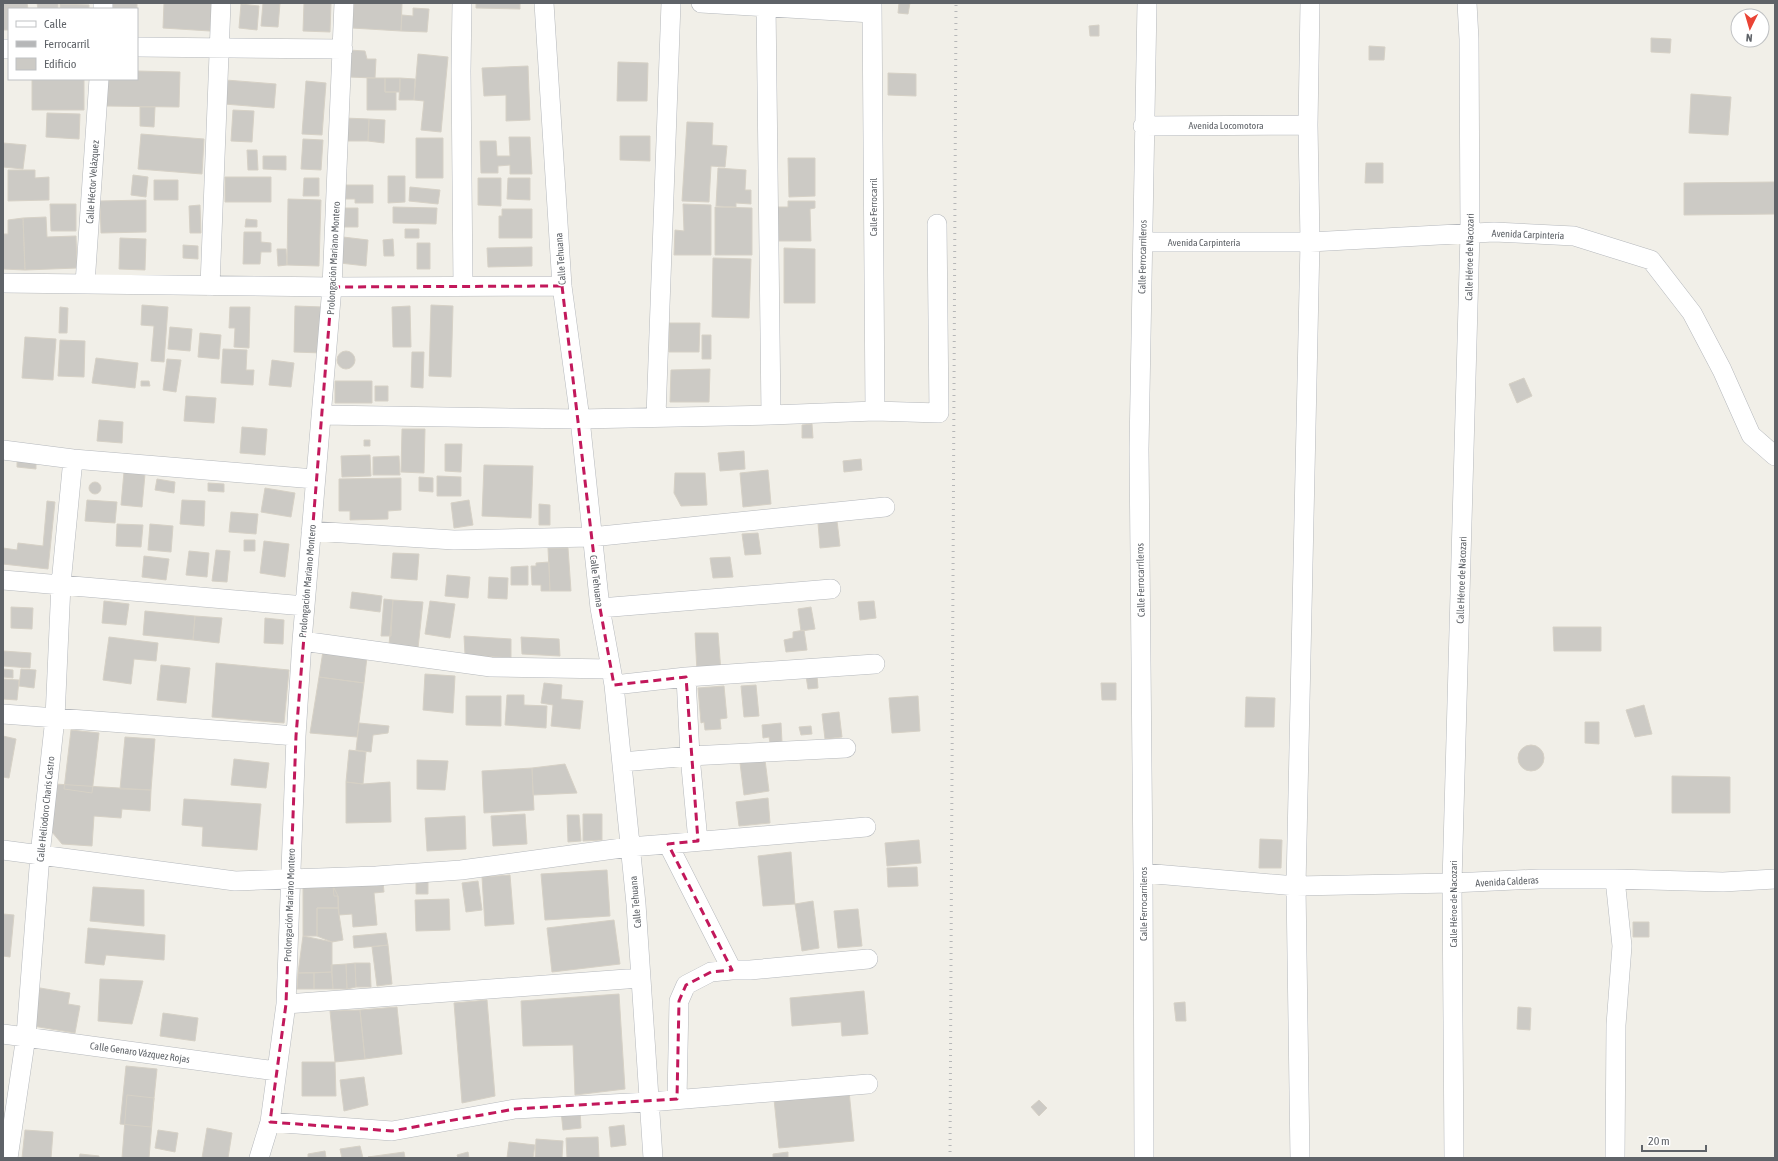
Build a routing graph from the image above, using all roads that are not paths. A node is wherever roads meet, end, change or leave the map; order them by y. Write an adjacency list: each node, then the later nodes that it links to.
1 (221, 3): 13 (street)
2 (344, 3): 14 (street, Prolongación Mariano Montero)
3 (462, 3): 25 (street)
4 (544, 3): 26 (street, Calle Tehuana)
5 (671, 3): 31 (street)
6 (701, 3): 10 (street)
7 (1147, 3): 17 (street, Calle Ferrocarrileros)
8 (1310, 3): 16 (street)
9 (1467, 3): 19 (street, Calle Héroe de Nacozari)
10 (766, 4): 11 (street); 30 (street)
11 (872, 8): 28 (street, Calle Ferrocarril)
12 (138, 47): 13 (street)
13 (220, 49): 14 (street); 24 (street)
14 (343, 49): 27 (street, Prolongación Mariano Montero)
15 (99, 80): 23 (street, Calle Héctor Velázquez)
16 (1308, 125): 17 (street, Avenida Locomotora); 21 (street)
17 (1144, 126): 20 (street, Calle Ferrocarrileros)
18 (937, 224): 28 (street)
19 (1470, 233): 21 (street, Avenida Carpintería); 34 (street, Avenida Carpintería); 65 (street, Calle Héroe de Nacozari)
20 (1143, 242): 21 (street, Avenida Carpintería); 61 (street, Calle Ferrocarrileros)
21 (1310, 242): 66 (street)
22 (3, 283): 23 (street)
23 (85, 284): 24 (street)
24 (210, 286): 27 (street)
25 (463, 286): 26 (street); 27 (street)
26 (562, 286): 32 (street, Calle Tehuana)
27 (332, 287): 29 (street, Prolongación Mariano Montero)
28 (875, 410): 30 (street)
29 (322, 415): 32 (street); 36 (street, Prolongación Mariano Montero)
30 (771, 415): 31 (street)
31 (656, 416): 32 (street)
32 (580, 419): 39 (street, Calle Tehuana)
33 (3, 450): 35 (street)
34 (1775, 456)
35 (73, 459): 36 (street); 41 (street, Calle Heliodoro Charis Castro)
36 (315, 479): 38 (street, Prolongación Mariano Montero)
37 (885, 507): 39 (street)
38 (311, 531): 39 (street); 43 (street, Prolongación Mariano Montero)
39 (591, 537): 44 (street, Calle Tehuana)
40 (3, 580): 41 (street)
41 (61, 584): 43 (street); 50 (street, Calle Heliodoro Charis Castro)
42 (831, 589): 44 (street)
43 (305, 606): 45 (street, Prolongación Mariano Montero)
44 (600, 608): 47 (street, Calle Tehuana)
45 (302, 641): 47 (street); 51 (street, Prolongación Mariano Montero)
46 (875, 664): 48 (street)
47 (612, 677): 48 (street); 54 (street, Calle Tehuana)
48 (686, 677): 53 (street)
49 (3, 714): 50 (street)
50 (55, 718): 51 (street); 60 (street, Calle Heliodoro Charis Castro)
51 (296, 736): 64 (street, Prolongación Mariano Montero)
52 (846, 748): 53 (street)
53 (690, 756): 54 (street); 56 (street)
54 (622, 762): 58 (street, Calle Tehuana)
55 (866, 827): 56 (street)
56 (698, 842): 57 (street)
57 (668, 844): 58 (street); 68 (street)
58 (630, 847): 64 (street); 69 (street, Calle Tehuana)
59 (3, 850): 60 (street)
60 (40, 855): 64 (street); 72 (street, Calle Heliodoro Charis Castro)
61 (1143, 873): 66 (street, Avenida Calderas); 81 (street, Calle Ferrocarrileros)
62 (1616, 879): 63 (street, Avenida Calderas); 65 (street, Avenida Calderas); 84 (street)
63 (1775, 879)
64 (290, 880): 70 (street, Prolongación Mariano Montero)
65 (1452, 883): 66 (street, Avenida Calderas); 83 (street, Calle Héroe de Nacozari)
66 (1296, 886): 82 (street)
67 (868, 959): 68 (street)
68 (732, 970): 75 (street)
69 (640, 978): 70 (street); 76 (street, Calle Tehuana)
70 (286, 1004): 73 (street, Prolongación Mariano Montero)
71 (3, 1034): 72 (street, Calle Genaro Vázquez Rojas)
72 (26, 1036): 73 (street, Calle Genaro Vázquez Rojas); 78 (street, Calle Heliodoro Charis Castro)
73 (276, 1071): 77 (street, Prolongación Mariano Montero)
74 (868, 1084): 75 (street)
75 (677, 1099): 76 (street)
76 (649, 1102): 77 (street); 80 (street, Calle Tehuana)
77 (270, 1122): 79 (street, Prolongación Mariano Montero)
78 (8, 1158)
79 (260, 1158)
80 (653, 1158)
81 (1144, 1158)
82 (1300, 1158)
83 (1454, 1158)
84 (1615, 1158)

